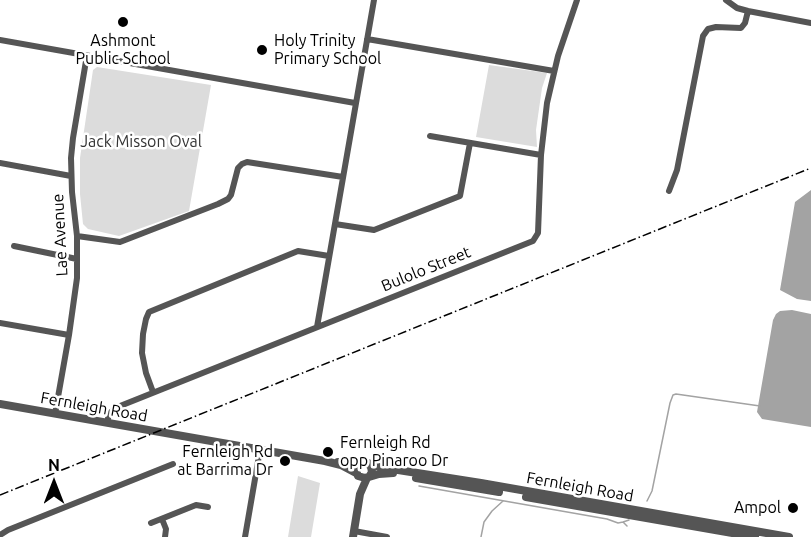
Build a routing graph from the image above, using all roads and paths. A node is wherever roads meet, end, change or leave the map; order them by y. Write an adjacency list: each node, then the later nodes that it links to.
1 (374, 0): 6 (street)
2 (577, 0): 9 (street, Bulolo Street)
3 (726, 0): 4 (street)
4 (748, 11): 5 (street); 17 (street)
5 (811, 23)
6 (367, 39): 9 (street); 10 (street)
7 (0, 40): 8 (street)
8 (87, 55): 10 (street); 15 (street, Lae Avenue)
9 (554, 71): 13 (street, Bulolo Street)
10 (355, 103): 16 (street)
11 (429, 136): 12 (street)
12 (470, 143): 13 (street); 18 (street)
13 (541, 155): 24 (street, Bulolo Street)
14 (0, 163): 15 (street)
15 (71, 176): 19 (street, Lae Avenue)
16 (343, 177): 18 (street); 19 (street)
17 (669, 191)
18 (335, 224): 21 (street)
19 (76, 236): 22 (street, Lae Avenue)
20 (14, 246): 22 (street)
21 (329, 256): 24 (street); 26 (street)
22 (77, 259): 25 (street, Lae Avenue)
23 (0, 323): 25 (street)
24 (316, 327): 26 (street, Bulolo Street)
25 (69, 335): 28 (street, Lae Avenue)
26 (153, 392): 29 (street, Bulolo Street)
27 (0, 404): 28 (street, Fernleigh Road)
28 (55, 414): 29 (street, Fernleigh Road)
29 (107, 423): 30 (street, Fernleigh Road)
30 (260, 450): 31 (street, Fernleigh Road); 43 (street)
31 (325, 461): 32 (street, Fernleigh Road); 34 (street, Fernleigh Road)
32 (365, 463): 34 (street); 35 (street); 46 (street, Fernleigh Road)
33 (173, 464): 41 (street)
34 (357, 474): 35 (street); 36 (street)
35 (368, 477): 36 (street); 45 (street, Fernleigh Road)
36 (360, 494): 40 (street)
37 (208, 507): 38 (street)
38 (162, 519): 39 (street); 42 (street)
39 (151, 523)
40 (353, 534): 44 (street)
41 (0, 535)
42 (165, 537)
43 (245, 537)
44 (387, 537)
45 (755, 537)
46 (789, 537)

